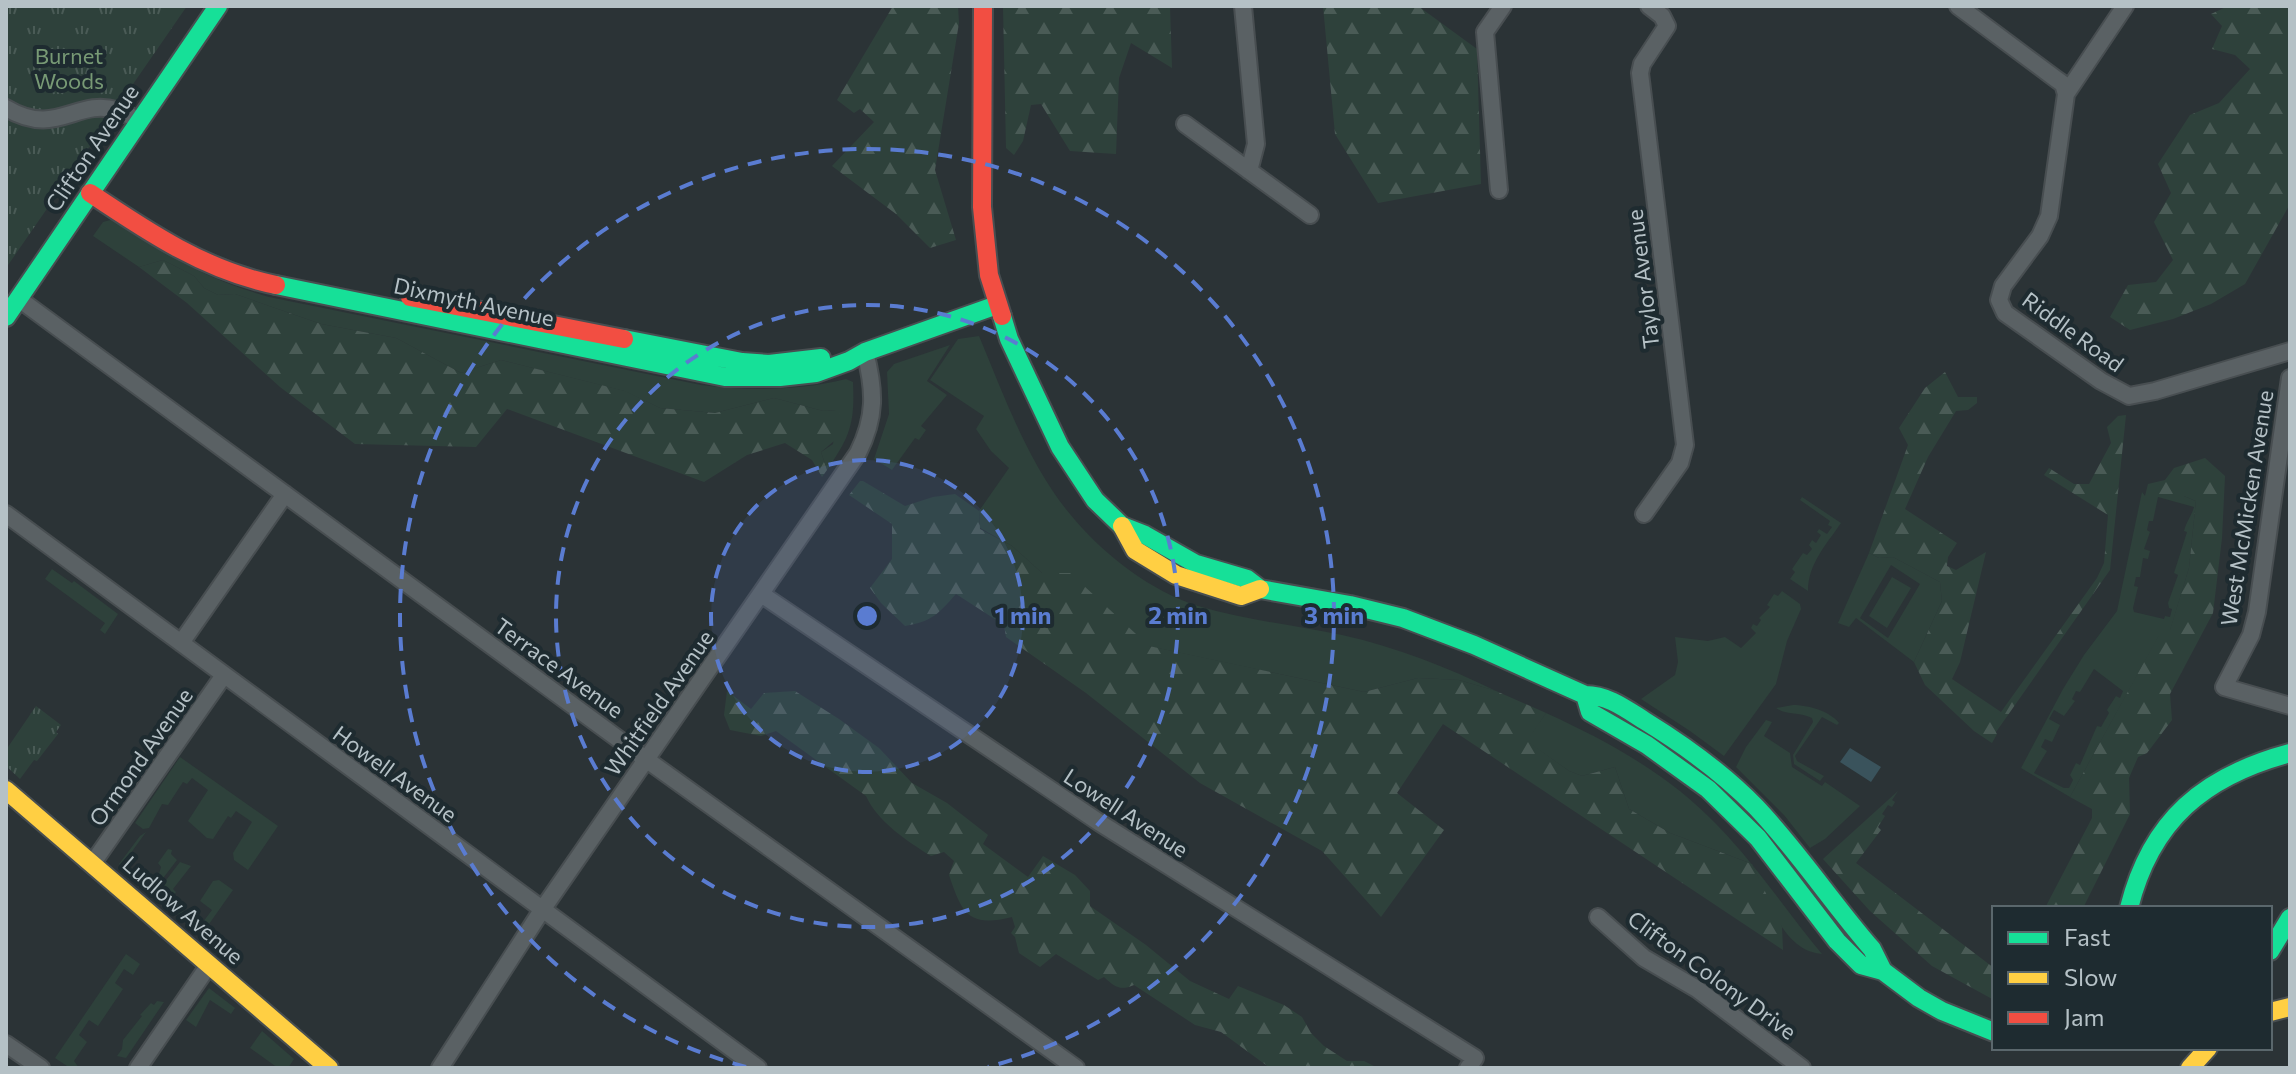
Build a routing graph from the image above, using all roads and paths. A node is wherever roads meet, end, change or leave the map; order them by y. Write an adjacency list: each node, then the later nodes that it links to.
1 (218, 6): 10 (main road, Clifton Avenue)
2 (983, 6): 17 (main road)
3 (1243, 6): 12 (street)
4 (1503, 6): 14 (street)
5 (1649, 6): 24 (street, Taylor Avenue)
6 (1958, 6): 8 (street)
7 (2125, 6): 8 (street)
8 (2066, 94): 19 (street, Riddle Road)
9 (6, 108): 10 (street)
10 (139, 121): 13 (main road, Clifton Avenue)
11 (1185, 124): 12 (street)
12 (1249, 171): 15 (street)
13 (94, 187): 16 (main road, Clifton Avenue); 20 (main road, Dixmyth Avenue)
14 (1499, 190)
15 (1310, 215)
16 (19, 299): 18 (main road, Clifton Avenue); 22 (street, Terrace Avenue)
17 (997, 305): 20 (main road, Dixmyth Avenue); 39 (main road)
18 (6, 317)
19 (2290, 351)
20 (865, 352): 25 (street, Whitfield Avenue)
21 (2290, 378): 28 (street, West McMicken Avenue)
22 (285, 494): 26 (street); 30 (street, Terrace Avenue)
23 (6, 514): 26 (street, Howell Avenue)
24 (1644, 514)
25 (761, 594): 30 (street, Whitfield Avenue); 42 (street, Lowell Avenue)
26 (181, 643): 27 (street, Howell Avenue)
27 (224, 675): 32 (street, Ormond Avenue); 34 (street, Howell Avenue)
28 (2290, 706)
29 (2290, 753): 33 (main road)
30 (647, 760): 34 (street, Whitfield Avenue); 48 (street, Terrace Avenue)
31 (6, 790): 32 (main road, Ludlow Avenue)
32 (92, 864): 38 (main road, Ludlow Avenue)
33 (2129, 906)
34 (542, 910): 46 (street, Whitfield Avenue); 47 (street, Howell Avenue)
35 (1598, 917): 49 (street, Clifton Colony Drive)
36 (2290, 918): 37 (main road)
37 (2272, 948)
38 (209, 965): 44 (street); 45 (main road, Ludlow Avenue)
39 (1992, 1031)
40 (6, 1044): 43 (street)
41 (2206, 1050): 50 (main road)
42 (1472, 1063)
43 (41, 1068)
44 (138, 1068)
45 (329, 1068)
46 (440, 1068)
47 (758, 1068)
48 (1076, 1068)
49 (1802, 1068)
50 (2190, 1068)

